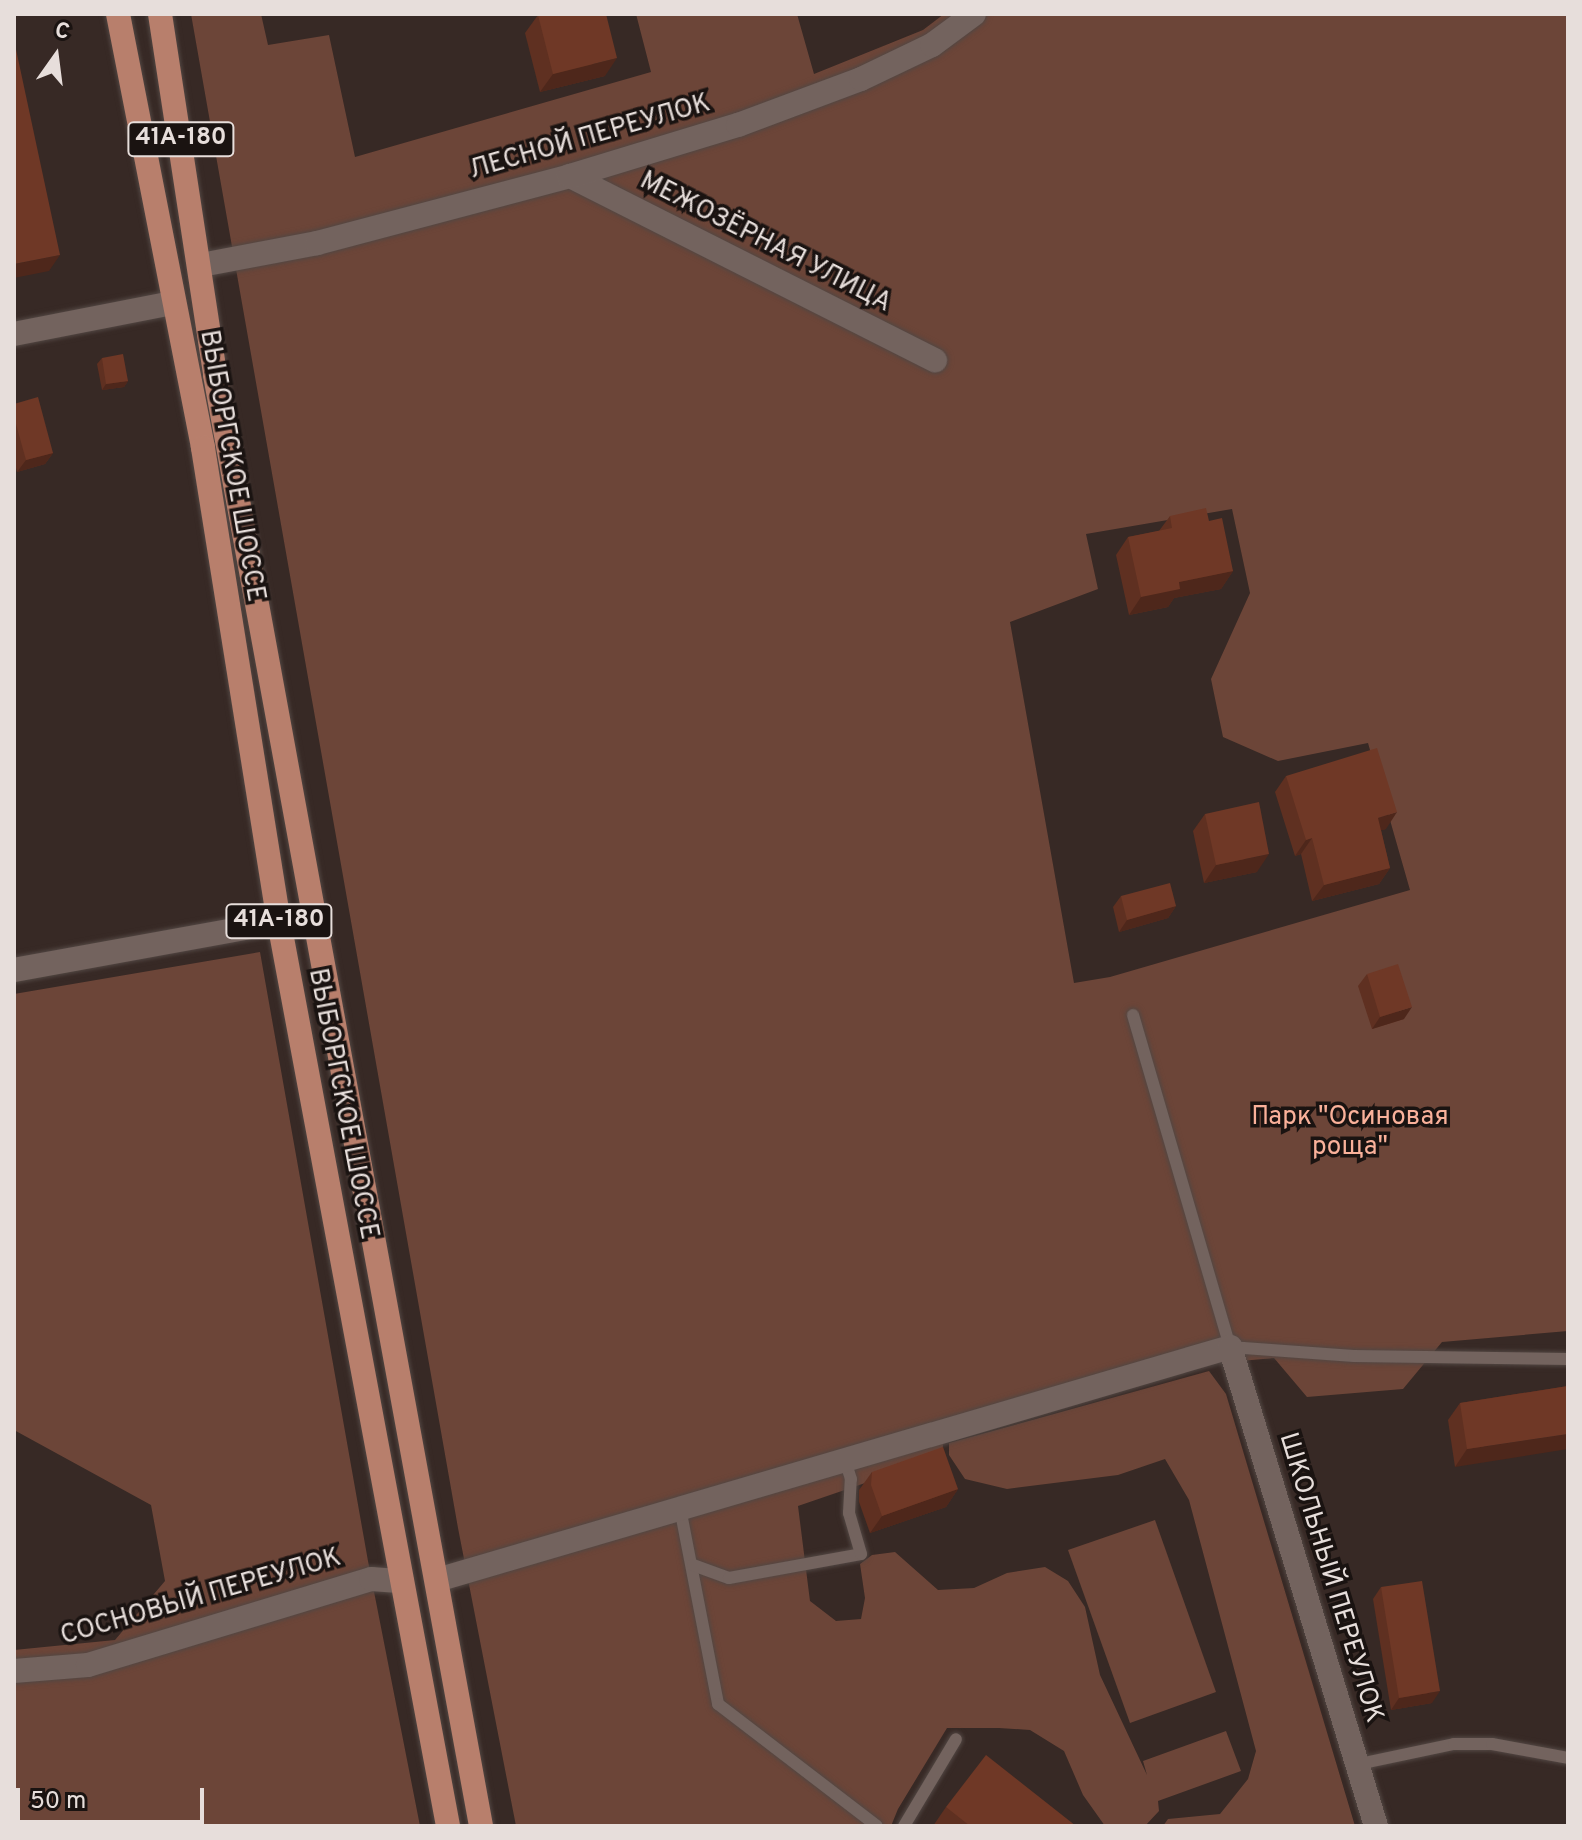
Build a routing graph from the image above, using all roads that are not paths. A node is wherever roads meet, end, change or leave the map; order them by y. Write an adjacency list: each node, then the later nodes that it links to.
1 (118, 14): 6 (main road, ВЫБОРГСКОЕ ШОССЕ / 41А-180)
2 (160, 14): 5 (main road, ВЫБОРГСКОЕ ШОССЕ / 41А-180)
3 (974, 14): 4 (street, ЛЕСНОЙ ПЕРЕУЛОК)
4 (570, 176): 5 (street, ЛЕСНОЙ ПЕРЕУЛОК); 8 (street, МЕЖОЗЁРНАЯ УЛИЦА)
5 (201, 265): 17 (main road, ВЫБОРГСКОЕ ШОССЕ / 41А-180)
6 (172, 303): 7 (street); 9 (main road, ВЫБОРГСКОЕ ШОССЕ / 41А-180)
7 (14, 334)
8 (935, 360)
9 (279, 922): 10 (street); 18 (main road, ВЫБОРГСКОЕ ШОССЕ / 41А-180)
10 (14, 970)
11 (1133, 1015): 12 (lane)
12 (1230, 1347): 13 (lane); 14 (street); 22 (street, ШКОЛЬНЫЙ ПЕРЕУЛОК)
13 (1568, 1359)
14 (845, 1460): 15 (street); 16 (lane)
15 (680, 1508): 16 (lane); 17 (street)
16 (693, 1565): 25 (lane)
17 (437, 1580): 24 (main road, ВЫБОРГСКОЕ ШОССЕ / 41А-180)
18 (402, 1581): 19 (street, СОСНОВЫЙ ПЕРЕУЛОК); 23 (main road, ВЫБОРГСКОЕ ШОССЕ / 41А-180)
19 (14, 1671)
20 (956, 1739): 26 (lane)
21 (1568, 1758): 22 (lane)
22 (1359, 1764): 27 (street, ШКОЛЬНЫЙ ПЕРЕУЛОК)
23 (448, 1826)
24 (481, 1826)
25 (877, 1826)
26 (904, 1826)
27 (1376, 1826)

